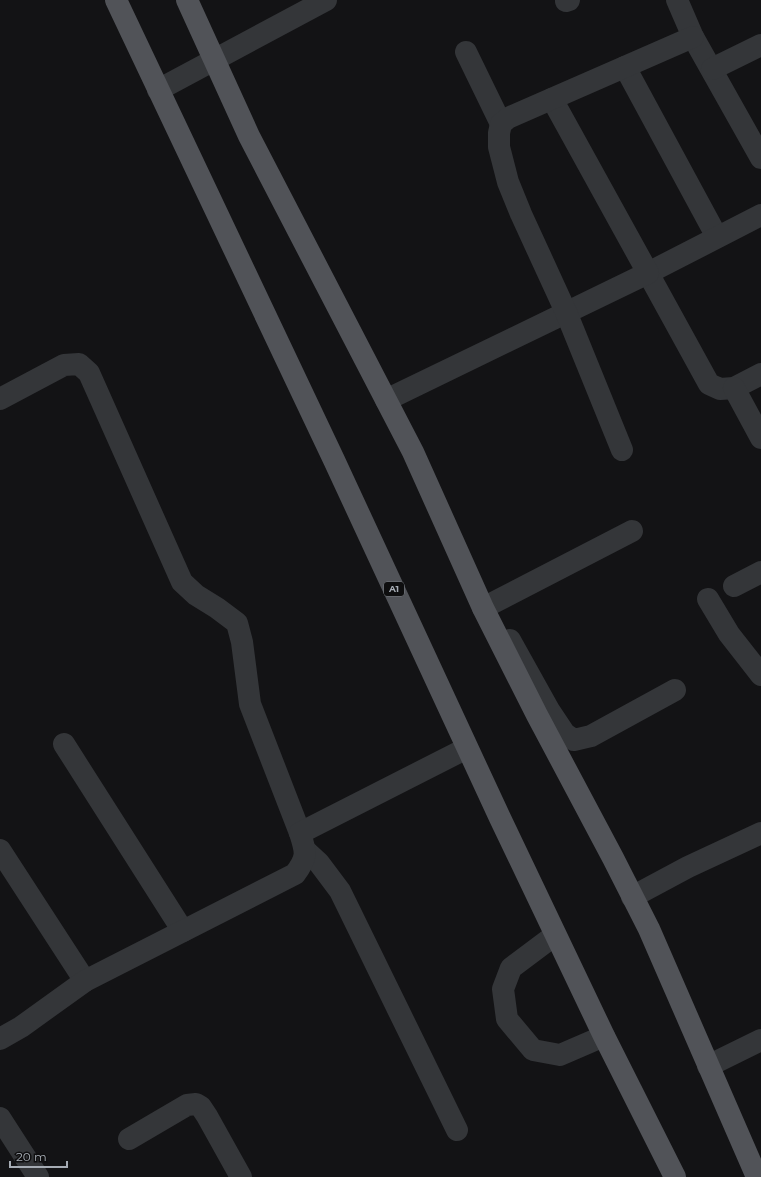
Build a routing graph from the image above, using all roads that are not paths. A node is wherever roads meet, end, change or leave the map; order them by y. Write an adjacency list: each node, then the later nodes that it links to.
1 (116, 0): 11 (main road, A1)
2 (187, 0): 8 (main road)
3 (326, 0): 8 (street)
4 (677, 0): 5 (street)
5 (693, 37): 9 (street); 10 (street)
6 (761, 44): 10 (street)
7 (466, 52): 13 (street)
8 (215, 59): 11 (street); 22 (main road)
9 (625, 67): 12 (street); 16 (street)
10 (712, 69): 14 (street)
11 (158, 90): 33 (main road, A1)
12 (552, 99): 13 (street); 17 (street)
13 (501, 124): 18 (street)
14 (761, 158)
15 (761, 215): 16 (street)
16 (717, 237): 17 (street)
17 (648, 273): 18 (street); 20 (street)
18 (566, 312): 22 (street); 24 (street)
19 (761, 374): 20 (street)
20 (734, 388): 23 (street)
21 (0, 399): 35 (street)
22 (386, 400): 29 (main road)
23 (761, 438)
24 (622, 450)
25 (632, 531): 29 (street)
26 (761, 572): 27 (street)
27 (734, 586)
28 (708, 599): 30 (street)
29 (486, 606): 31 (street); 37 (main road)
30 (761, 675)
31 (675, 690)
32 (64, 744): 38 (street)
33 (467, 748): 35 (street); 39 (main road, A1)
34 (761, 833): 37 (street)
35 (303, 842): 38 (street); 46 (street)
36 (0, 850): 40 (street)
37 (632, 897): 44 (main road)
38 (183, 931): 40 (street)
39 (556, 935): 41 (main road, A1); 41 (street)
40 (85, 981): 42 (street)
41 (604, 1036): 50 (main road, A1)
42 (0, 1039)
43 (761, 1040): 44 (street)
44 (708, 1066): 51 (main road)
45 (0, 1118): 48 (street)
46 (457, 1130)
47 (129, 1139): 49 (street)
48 (38, 1177)
49 (241, 1177)
50 (675, 1177)
51 (757, 1177)

